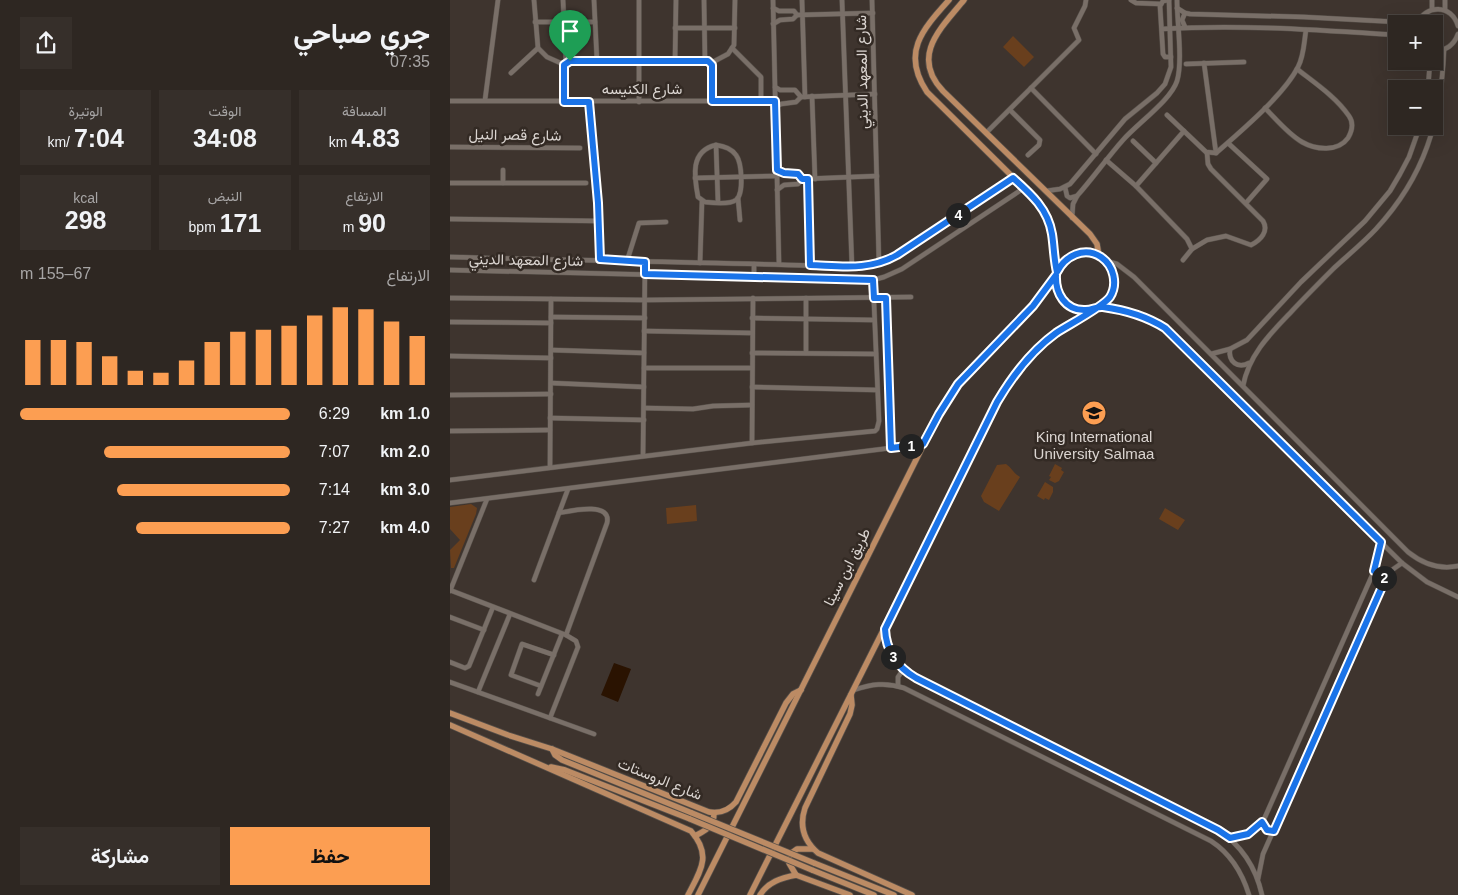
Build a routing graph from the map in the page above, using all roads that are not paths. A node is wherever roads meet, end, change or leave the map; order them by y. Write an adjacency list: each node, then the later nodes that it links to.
1 (498, 0): 67 (street)
2 (534, 0): 32 (street)
3 (563, 0): 33 (street)
4 (594, 0): 34 (street)
5 (638, 0): 52 (street)
6 (676, 0): 38 (street)
7 (704, 0): 39 (street)
8 (735, 0): 40 (street)
9 (773, 0): 22 (street)
10 (802, 0): 29 (street)
11 (842, 0): 28 (street)
12 (872, 0): 26 (street, شارع المعهد الديني)
13 (949, 0): 101 (main road)
14 (964, 0): 80 (main road)
15 (1086, 0): 62 (street)
16 (1130, 0): 21 (street)
17 (1169, 0): 21 (street); 41 (street)
18 (1177, 0): 23 (street)
19 (1432, 0): 24 (street)
20 (1445, 0): 25 (street)
21 (1161, 4): 43 (street)
22 (773, 8): 29 (street); 35 (street)
23 (1177, 8): 27 (street); 42 (street)
24 (1432, 9): 25 (street); 30 (street)
25 (1445, 10): 36 (street)
26 (873, 13): 28 (street); 63 (street, شارع المعهد الديني)
27 (1185, 13): 31 (street); 37 (street)
28 (843, 14): 29 (street); 64 (street)
29 (799, 15): 35 (street); 66 (street)
30 (1423, 15)
31 (1388, 21)
32 (535, 22): 33 (street); 47 (street)
33 (564, 22): 34 (street); 57 (street)
34 (595, 22): 51 (street)
35 (773, 24): 61 (street)
36 (1458, 24)
37 (1185, 27): 42 (street); 44 (street)
38 (675, 28): 39 (street); 53 (street)
39 (704, 28): 40 (street); 54 (street)
40 (735, 28): 48 (street)
41 (1170, 28): 42 (street); 43 (street); 50 (street)
42 (1178, 28): 91 (street)
43 (1162, 29): 50 (street)
44 (1306, 30): 45 (street); 59 (street)
45 (1388, 35)
46 (1458, 35): 49 (street)
47 (538, 48): 57 (street); 60 (street)
48 (732, 48): 54 (street); 70 (street)
49 (1444, 50): 171 (street)
50 (1171, 57): 89 (street)
51 (597, 61): 52 (street); 57 (street)
52 (639, 61): 53 (street); 74 (street)
53 (675, 61): 54 (street)
54 (708, 62): 69 (street)
55 (1244, 62): 56 (street)
56 (1204, 63): 58 (street); 88 (street)
57 (565, 64): 72 (street)
58 (1186, 64)
59 (1297, 69): 76 (street); 76 (street)
60 (511, 72)
61 (775, 87): 66 (street); 71 (street)
62 (1031, 88): 77 (street); 89 (street)
63 (875, 94): 64 (street); 96 (street, شارع المعهد الديني)
64 (846, 95): 65 (street); 98 (street)
65 (812, 96): 66 (street); 104 (street)
66 (803, 97): 75 (street)
67 (485, 100): 68 (street, شارع الكنيسه); 72 (street, شارع الكنيسه)
68 (450, 101)
69 (712, 101): 70 (street, شارع الكنيسه); 74 (street, شارع الكنيسه)
70 (761, 101): 71 (street, شارع الكنيسه)
71 (775, 101): 75 (street)
72 (564, 102): 73 (street, شارع الكنيسه)
73 (589, 102): 74 (street, شارع الكنيسه); 120 (street)
74 (639, 102)
75 (775, 107): 94 (street)
76 (1265, 108): 83 (street)
77 (1010, 110): 80 (street); 90 (street)
78 (1167, 115): 79 (street)
79 (1184, 131): 87 (street); 92 (street)
80 (986, 133): 112 (main road)
81 (1417, 135): 162 (street)
82 (1133, 141): 92 (street)
83 (1228, 143): 88 (street); 117 (street)
84 (716, 145): 97 (street); 99 (street); 100 (street)
85 (450, 147): 86 (street, شارع قصر النيل)
86 (580, 148)
87 (1207, 153): 88 (street); 117 (street)
88 (1216, 153)
89 (1096, 154): 109 (street)
90 (1028, 156)
91 (1106, 160): 108 (street); 113 (street)
92 (1156, 163): 108 (street)
93 (504, 170): 106 (street)
94 (777, 170): 95 (street); 102 (street)
95 (777, 176): 97 (street); 111 (street)
96 (877, 176): 98 (street); 135 (street, شارع المعهد الديني)
97 (741, 177): 100 (street); 114 (street)
98 (849, 177): 104 (street); 137 (street)
99 (696, 178): 100 (street); 115 (street)
100 (717, 178): 116 (street)
101 (1013, 178): 110 (main road); 135 (street, شارع المعهد الديني)
102 (802, 179): 103 (street); 111 (street)
103 (808, 179): 104 (street); 136 (street)
104 (815, 179)
105 (450, 183): 106 (street)
106 (503, 183): 107 (street)
107 (586, 183)
108 (1136, 186): 123 (street)
109 (1066, 187): 112 (street); 113 (street)
110 (1024, 188): 141 (main road); 143 (street, شارع المعهد الديني)
111 (777, 190): 134 (street)
112 (1046, 191): 118 (main road)
113 (1077, 196): 118 (street)
114 (738, 198): 116 (street); 121 (street)
115 (702, 201): 116 (street); 132 (street)
116 (718, 202)
117 (1246, 203): 123 (street)
118 (1072, 218): 124 (main road)
119 (450, 219): 120 (street)
120 (599, 220): 126 (street)
121 (740, 220)
122 (666, 222): 129 (street)
123 (1192, 249): 128 (street)
124 (1099, 256): 130 (main road); 141 (main road)
125 (450, 258): 127 (street, شارع المعهد الديني)
126 (600, 259): 127 (street, شارع المعهد الديني); 129 (street, شارع المعهد الديني)
127 (555, 260): 139 (street)
128 (1183, 260)
129 (627, 261): 131 (street, شارع المعهد الديني)
130 (1106, 261): 152 (main road); 168 (street)
131 (645, 262): 132 (street, شارع المعهد الديني); 140 (street)
132 (700, 263): 133 (street, شارع المعهد الديني)
133 (754, 264): 134 (street, شارع المعهد الديني); 142 (street)
134 (779, 264): 136 (street, شارع المعهد الديني)
135 (879, 264): 137 (street, شارع المعهد الديني)
136 (810, 265): 137 (street, شارع المعهد الديني)
137 (852, 267)
138 (450, 270): 139 (street, شارع المعهد الديني)
139 (555, 273): 140 (street, شارع المعهد الديني)
140 (645, 274): 142 (street, شارع المعهد الديني); 151 (street)
141 (1057, 274): 152 (main road); 188 (main road, طريق ابن سينا)
142 (754, 277): 143 (street, شارع المعهد الديني)
143 (873, 280): 148 (street)
144 (911, 297): 149 (street)
145 (450, 298): 150 (street)
146 (753, 298): 147 (street); 151 (street); 155 (street)
147 (806, 298): 148 (street); 156 (street)
148 (874, 298): 149 (street); 157 (street)
149 (886, 298): 189 (street)
150 (552, 299): 151 (street); 153 (street)
151 (645, 300): 154 (street)
152 (1096, 308): 197 (street); 208 (main road)
153 (551, 317): 154 (street); 159 (street)
154 (645, 318): 160 (street)
155 (752, 318): 156 (street); 161 (street)
156 (806, 319): 157 (street); 166 (street)
157 (874, 320): 167 (street)
158 (450, 322): 159 (street)
159 (551, 323): 163 (street)
160 (644, 331): 161 (street); 164 (street)
161 (752, 333): 165 (street)
162 (1230, 349): 168 (street); 171 (street)
163 (551, 350): 164 (street); 170 (street)
164 (644, 353): 172 (street)
165 (752, 353): 166 (street); 173 (street)
166 (806, 353): 167 (street)
167 (876, 354): 178 (street)
168 (1211, 354): 175 (street)
169 (450, 356): 170 (street)
170 (551, 358): 174 (street)
171 (1250, 363): 175 (street)
172 (644, 368): 173 (street); 176 (street)
173 (752, 368): 177 (street)
174 (551, 383): 176 (street); 179 (street)
175 (1243, 386): 199 (street)
176 (644, 387): 182 (street)
177 (752, 387): 178 (street); 181 (street)
178 (878, 390): 187 (street)
179 (550, 394): 180 (street); 183 (street)
180 (450, 395)
181 (752, 405): 182 (street); 187 (street)
182 (644, 408): 184 (street)
183 (550, 418): 184 (street); 186 (street)
184 (644, 420): 190 (street)
185 (450, 430): 186 (street)
186 (550, 430): 191 (street)
187 (752, 443): 190 (street)
188 (923, 444): 189 (street); 217 (main road, طريق ابن سينا)
189 (891, 448): 193 (street)
190 (643, 456): 191 (street)
191 (550, 467): 192 (street)
192 (450, 480)
193 (568, 489): 194 (street); 196 (street)
194 (488, 499): 195 (street); 203 (street)
195 (450, 503)
196 (558, 513): 201 (street); 210 (street)
197 (1381, 542): 198 (street); 200 (street)
198 (1402, 563): 202 (street); 204 (street)
199 (1457, 567)
200 (1374, 571): 202 (street); 229 (street)
201 (534, 580)
202 (1385, 580): 230 (street)
203 (450, 590): 205 (street)
204 (1457, 596)
205 (493, 607): 206 (street); 209 (street)
206 (510, 614): 210 (street); 218 (street)
207 (450, 617): 209 (street)
208 (885, 629): 213 (street); 219 (main road)
209 (484, 630): 212 (street)
210 (564, 635): 211 (street); 222 (street)
211 (554, 655): 215 (street); 215 (street)
212 (450, 662)
213 (903, 670): 216 (street); 232 (street)
214 (450, 682): 218 (street)
215 (542, 686): 220 (street)
216 (898, 686): 219 (street); 244 (street)
217 (801, 690): 227 (main road, شارع الروستات); 237 (main road, طريق ابن سينا)
218 (478, 692): 222 (street)
219 (852, 692): 233 (main road); 238 (main road)
220 (538, 694)
221 (450, 713): 225 (main road, شارع الروستات)
222 (550, 718): 224 (street)
223 (450, 725): 226 (main road)
224 (594, 734)
225 (552, 749): 227 (main road, شارع الروستات); 228 (main road)
226 (546, 767): 228 (main road); 231 (main road)
227 (714, 813): 231 (main road)
228 (691, 816): 241 (main road, bridge); 242 (main road, bridge)
229 (1262, 822): 230 (street); 232 (street)
230 (1274, 831): 235 (street)
231 (695, 836): 236 (main road)
232 (1230, 838): 235 (street)
233 (813, 849): 234 (main road); 243 (main road)
234 (796, 875): 239 (main road); 240 (main road)
235 (1258, 880): 245 (street)
236 (688, 895)
237 (698, 895)
238 (750, 895)
239 (760, 895)
240 (850, 895)
241 (874, 895)
242 (894, 895)
243 (912, 895)
244 (1249, 895)
245 (1262, 895)

